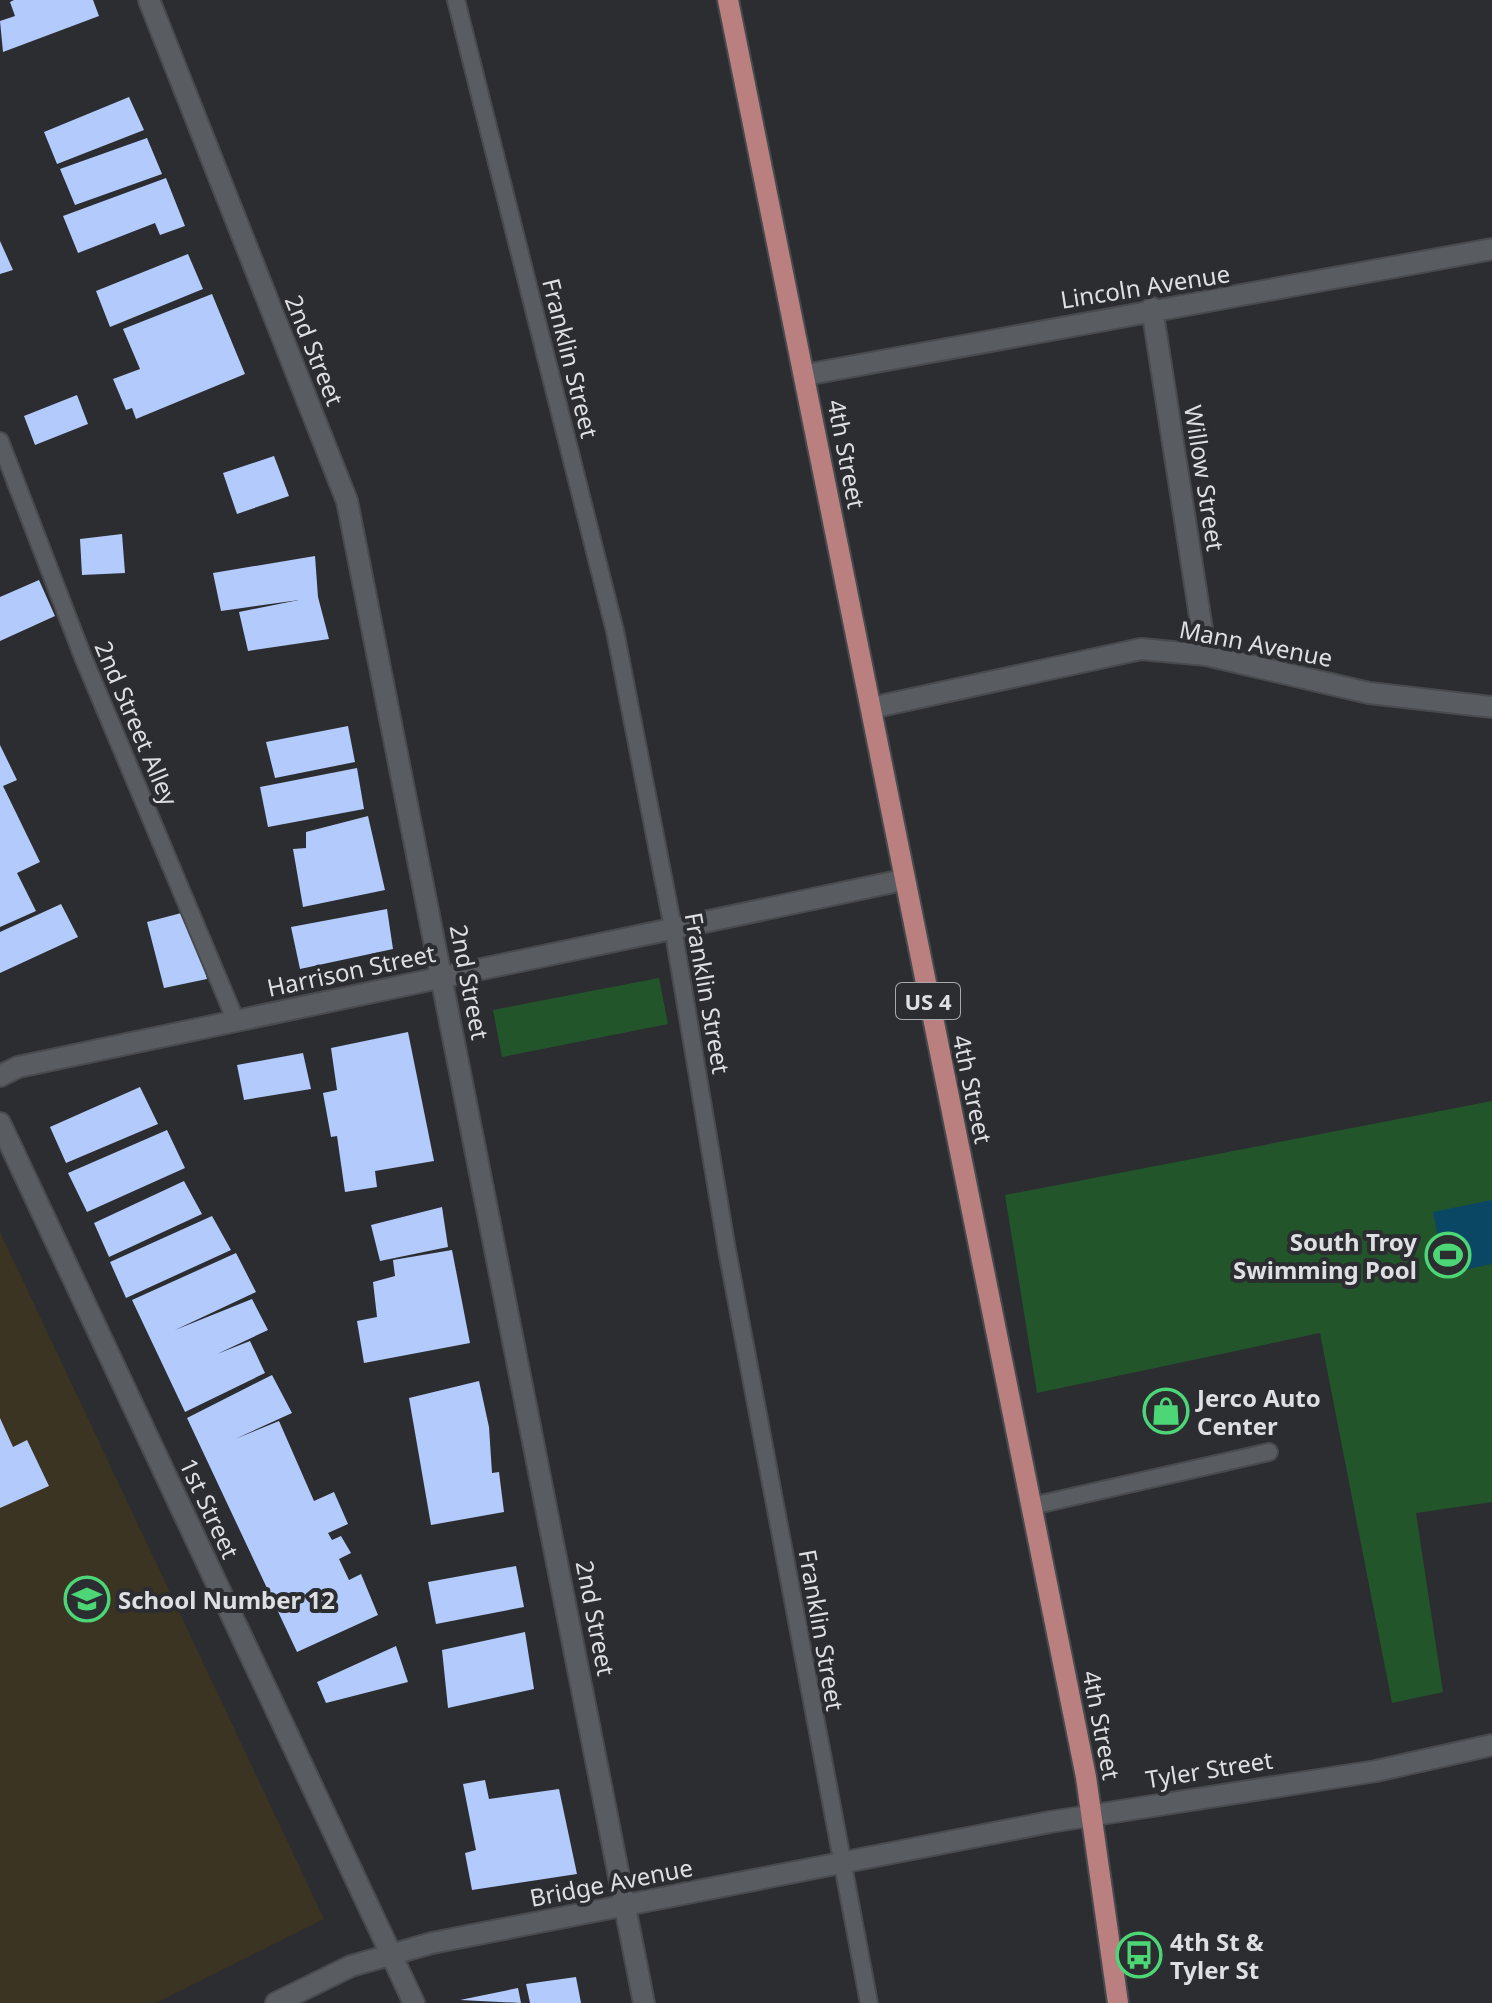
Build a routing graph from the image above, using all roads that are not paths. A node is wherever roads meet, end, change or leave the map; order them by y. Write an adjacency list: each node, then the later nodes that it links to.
1 (149, 0): 13 (street, 2nd Street)
2 (456, 0): 12 (lane, Franklin Street)
3 (728, 0): 6 (main road, 4th Street / US 4)
4 (1492, 249): 5 (street, Lincoln Avenue)
5 (1152, 308): 6 (street, Lincoln Avenue); 8 (street, Willow Street)
6 (805, 375): 10 (main road, 4th Street / US 4)
7 (0, 441): 14 (lane, 2nd Street Alley)
8 (1206, 655): 9 (street, Mann Avenue); 10 (street, Mann Avenue)
9 (1492, 707)
10 (871, 708): 11 (main road, 4th Street / US 4)
11 (903, 880): 12 (street, Harrison Street); 18 (main road, 4th Street / US 4)
12 (673, 928): 13 (street, Harrison Street); 21 (lane, Franklin Street)
13 (443, 977): 14 (street, Harrison Street); 22 (street, 2nd Street)
14 (236, 1021): 15 (street, Harrison Street)
15 (0, 1076)
16 (0, 1123): 23 (street, 1st Street)
17 (1269, 1452): 18 (lane)
18 (1032, 1506): 20 (main road, 4th Street / US 4)
19 (1492, 1745): 20 (street, Tyler Street)
20 (1092, 1814): 21 (street, Tyler Street); 28 (main road, 4th Street / US 4)
21 (841, 1865): 22 (street, Bridge Avenue); 27 (lane, Franklin Street)
22 (627, 1906): 23 (street, Bridge Avenue); 26 (street, 2nd Street)
23 (391, 1954): 24 (street); 25 (street, 1st Street)
24 (276, 2003)
25 (414, 2003)
26 (644, 2003)
27 (869, 2003)
28 (1118, 2003)

